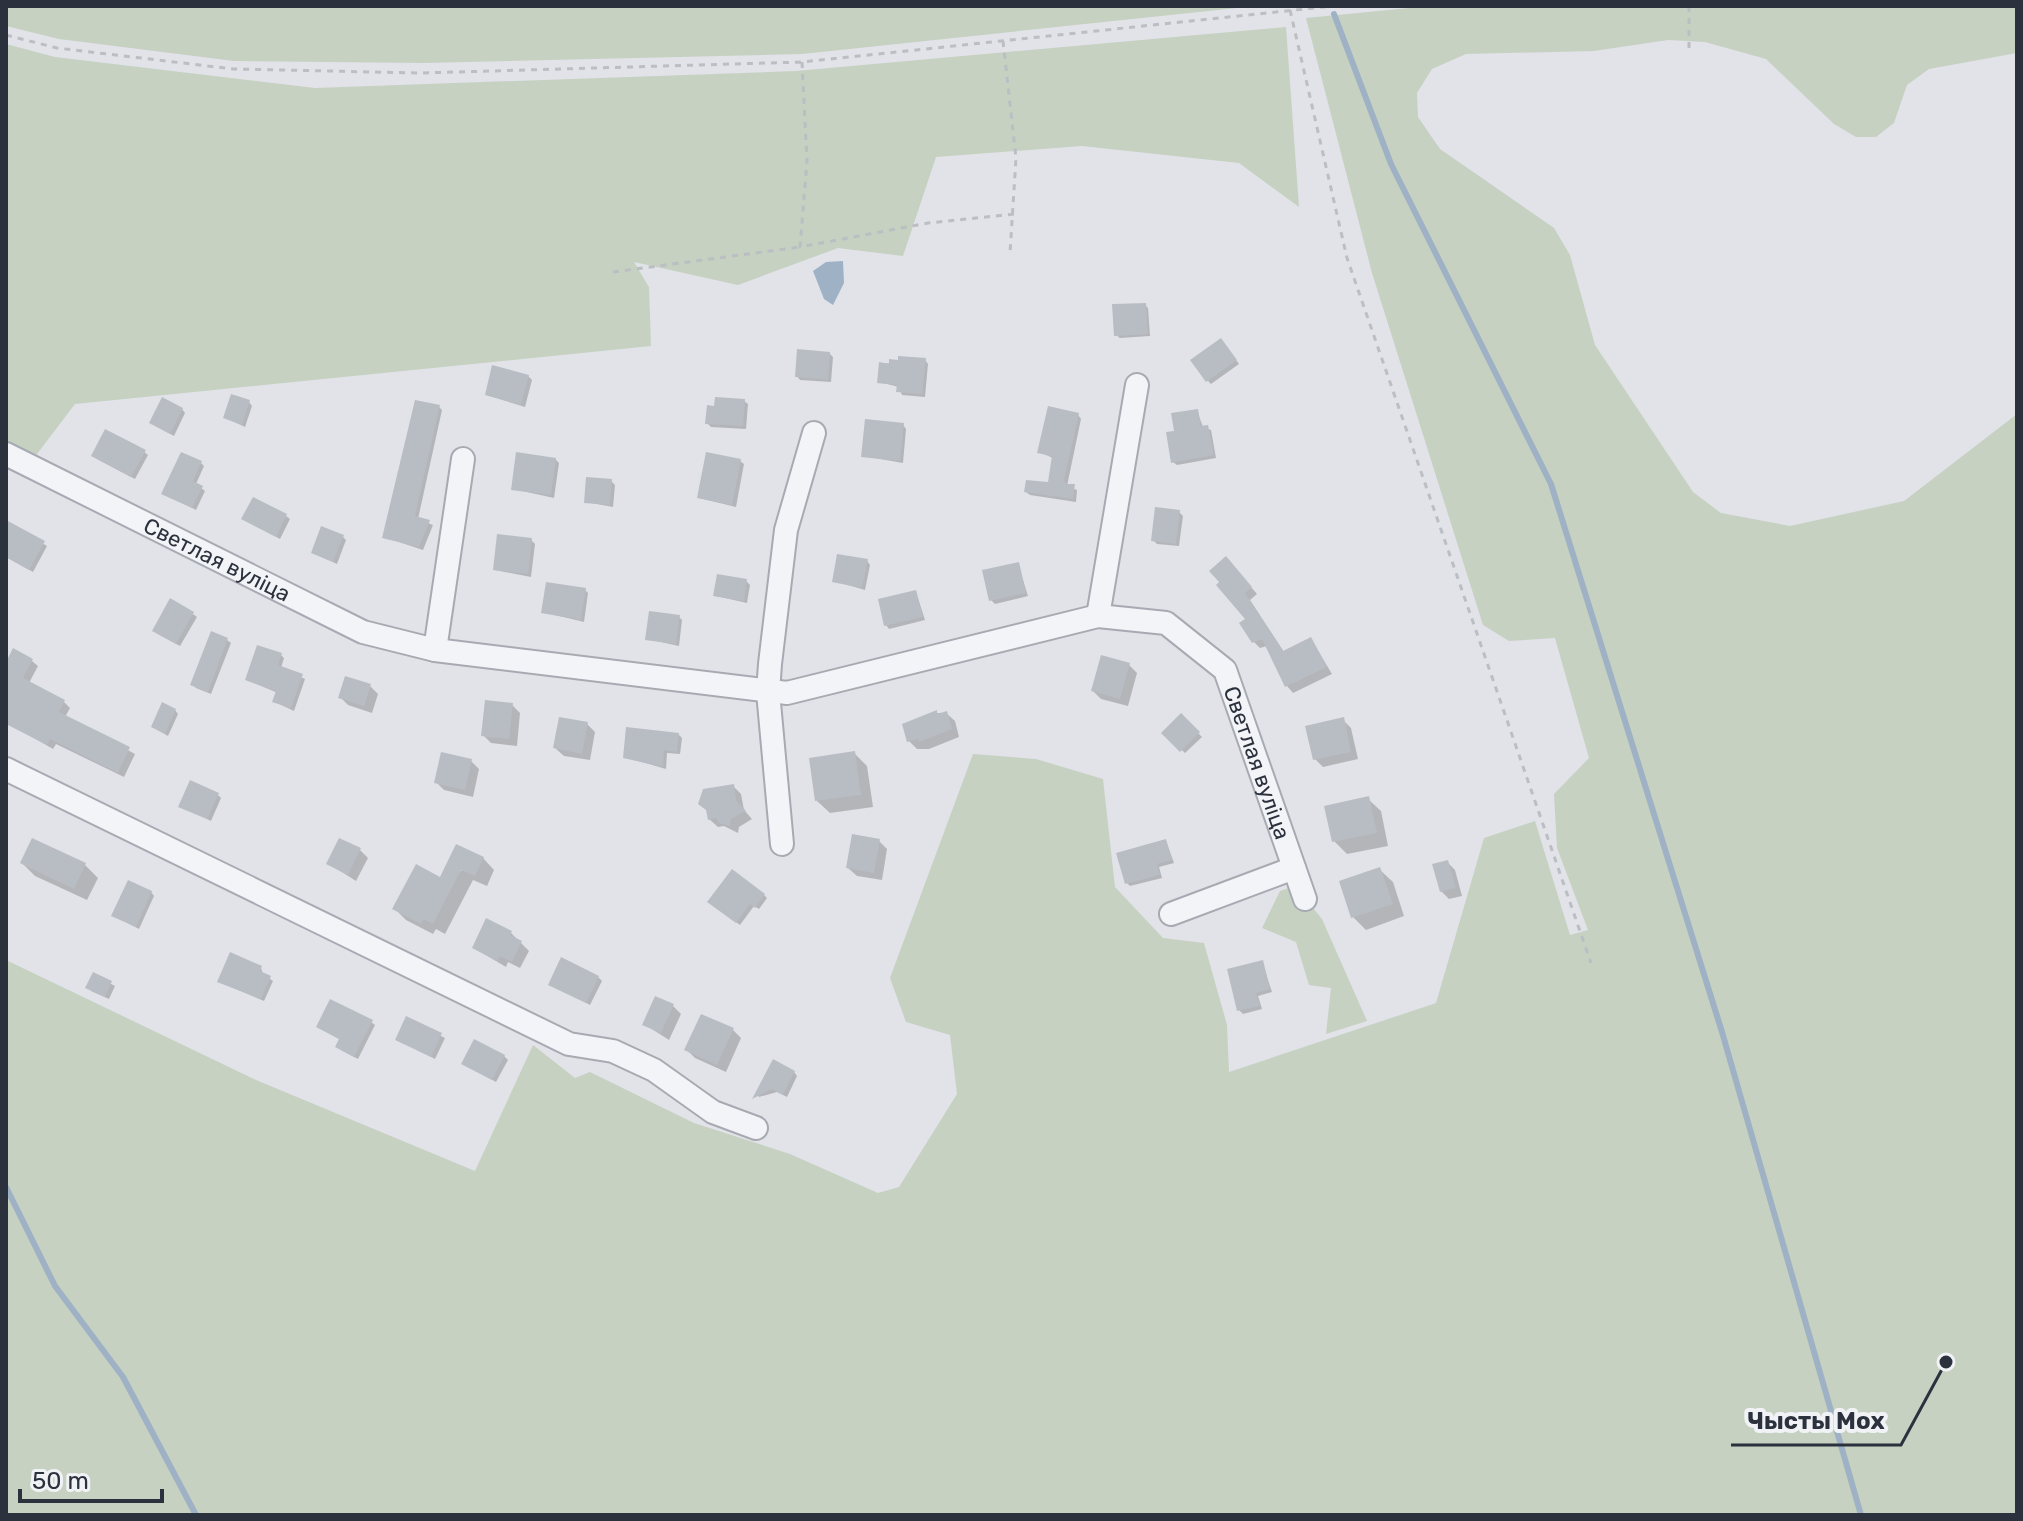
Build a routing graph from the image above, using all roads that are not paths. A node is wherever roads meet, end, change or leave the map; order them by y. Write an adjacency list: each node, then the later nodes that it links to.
1 (1137, 385): 5 (street)
2 (814, 433): 7 (street)
3 (6, 454): 6 (street, Светлая вуліца)
4 (463, 459): 6 (street)
5 (1098, 616): 7 (street, Светлая вуліца); 10 (street, Светлая вуліца)
6 (435, 650): 7 (street, Светлая вуліца)
7 (768, 692): 9 (street)
8 (6, 769): 13 (street)
9 (782, 844)
10 (1294, 868): 11 (street, Светлая вуліца); 12 (street)
11 (1305, 899)
12 (1171, 914)
13 (756, 1128)

